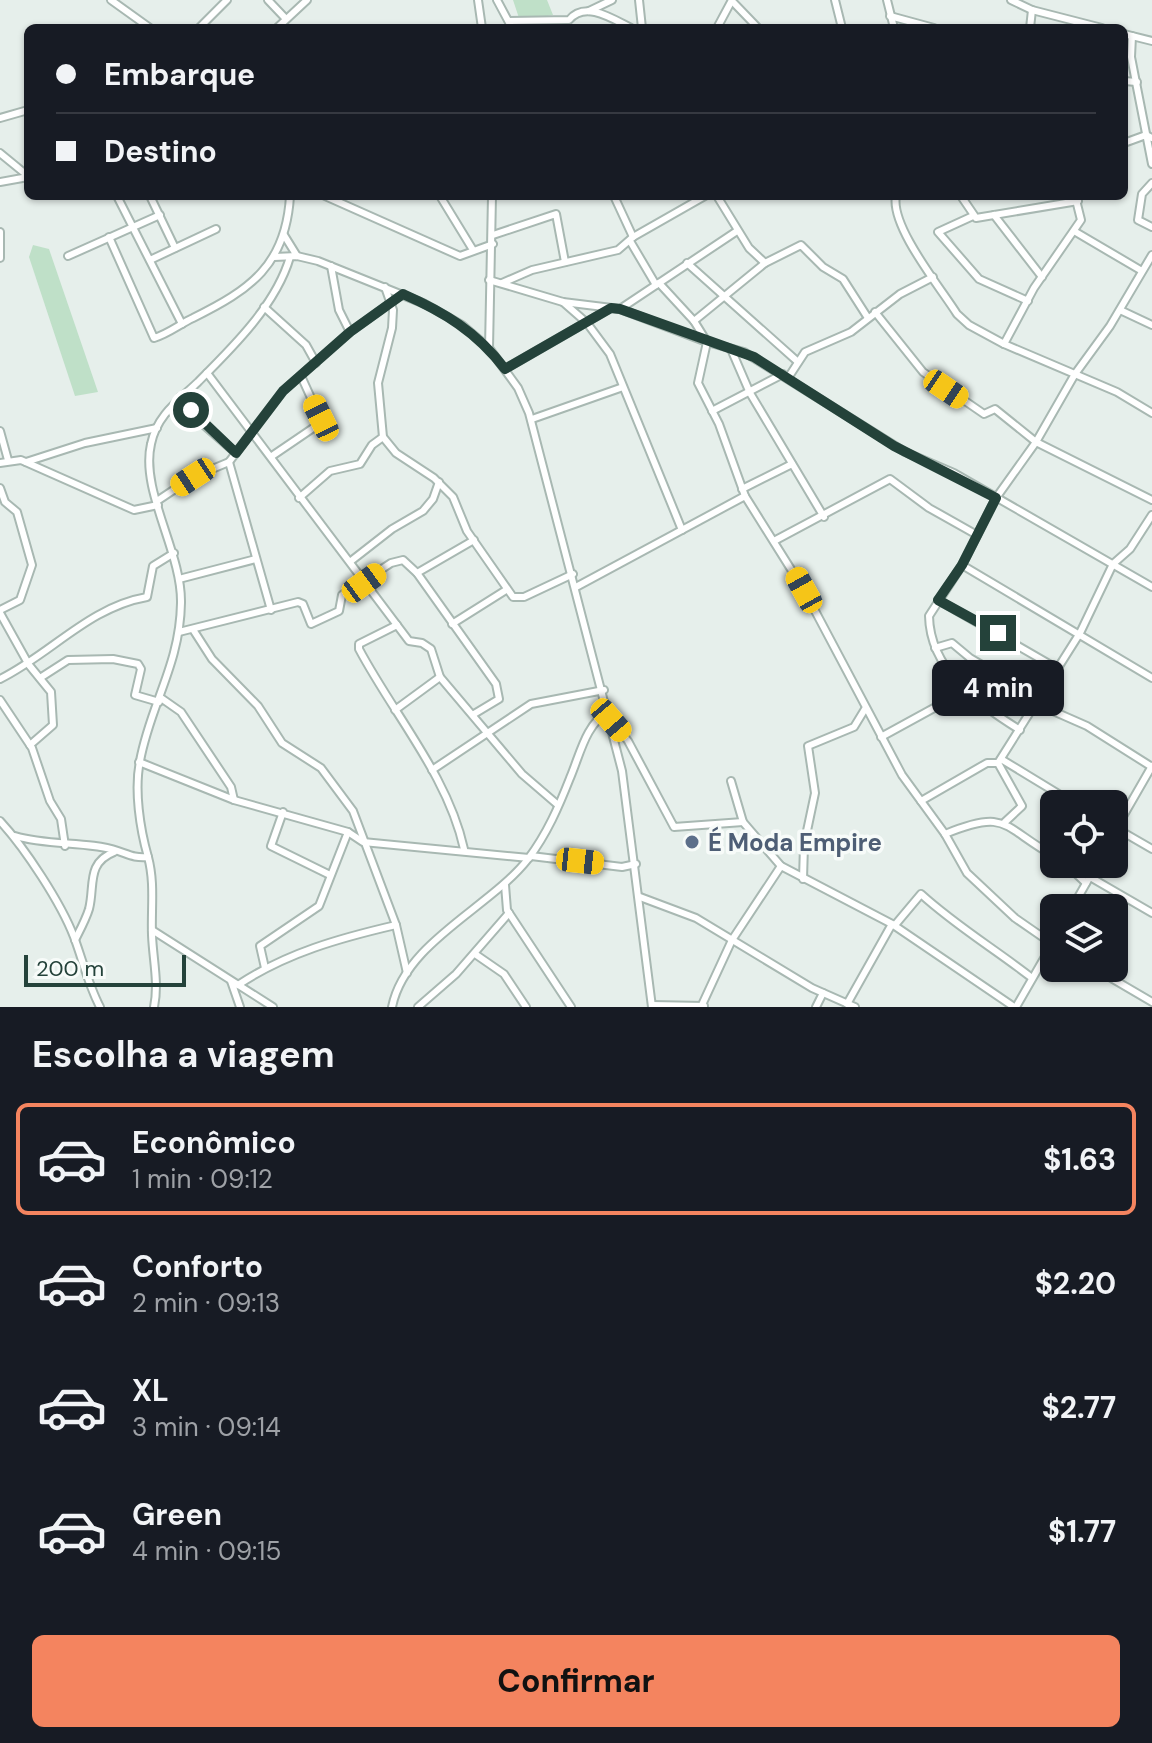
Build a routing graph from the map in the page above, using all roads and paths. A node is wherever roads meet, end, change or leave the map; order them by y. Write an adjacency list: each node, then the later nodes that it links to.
1 (111, 0): 17 (street)
2 (227, 0): 18 (street)
3 (268, 0): 16 (street)
4 (307, 0): 16 (street)
5 (478, 0): 20 (street)
6 (497, 0): 21 (street)
7 (612, 0): 14 (street)
8 (639, 0): 23 (street)
9 (732, 0): 24 (street); 25 (street)
10 (835, 0): 26 (street)
11 (887, 0): 15 (street)
12 (1011, 0): 13 (street)
13 (1032, 10): 29 (street); 30 (street)
14 (589, 11): 21 (street); 22 (street)
15 (890, 16): 27 (street); 28 (street)
16 (286, 19): 19 (street)
17 (144, 24)
18 (203, 24)
19 (281, 24)
20 (481, 24)
21 (510, 24)
22 (621, 24)
23 (642, 24)
24 (719, 24)
25 (754, 24)
26 (841, 24)
27 (893, 24)
28 (919, 24)
29 (1030, 24)
30 (1086, 24)
31 (1128, 35): 32 (street); 34 (street)
32 (1152, 41)
33 (1128, 81): 34 (street)
34 (1137, 82): 37 (street)
35 (24, 111): 36 (street)
36 (0, 118)
37 (1149, 137): 38 (street); 40 (street)
38 (1128, 142)
39 (0, 153): 41 (street)
40 (1152, 164)
41 (24, 173)
42 (24, 177): 43 (street)
43 (0, 182)
44 (1152, 183): 62 (street)
45 (119, 200): 61 (street)
46 (152, 200): 58 (street)
47 (290, 200): 67 (street)
48 (334, 200): 73 (street)
49 (442, 200): 73 (street)
50 (492, 200): 68 (street)
51 (616, 200): 70 (street)
52 (698, 200): 70 (street)
53 (719, 200): 64 (street)
54 (896, 200): 85 (street)
55 (963, 200): 60 (street)
56 (1066, 200): 59 (street)
57 (1076, 200): 65 (street)
58 (160, 215): 61 (street); 72 (street)
59 (994, 215): 60 (street); 86 (street)
60 (973, 216): 93 (street)
61 (133, 225): 69 (street); 79 (street)
62 (1152, 227)
63 (216, 229): 72 (street)
64 (737, 231): 81 (street); 82 (street)
65 (1074, 231): 84 (street); 86 (street)
66 (0, 232): 78 (street)
67 (284, 235): 76 (street); 77 (street)
68 (493, 235): 71 (street); 80 (street)
69 (109, 237): 75 (street); 103 (street)
70 (632, 239): 80 (street); 89 (street)
71 (493, 244): 73 (street); 87 (street)
72 (175, 248): 79 (street)
73 (473, 250)
74 (1152, 255): 84 (street)
75 (68, 256)
76 (294, 256): 77 (street); 83 (street); 96 (street)
77 (274, 257): 103 (street)
78 (0, 258)
79 (150, 260): 103 (street)
80 (565, 262): 88 (street)
81 (687, 263): 89 (street); 92 (street)
82 (765, 263): 92 (street); 100 (street)
83 (331, 266): 90 (street); 105 (street)
84 (1142, 271): 98 (street)
85 (933, 277): 99 (street); 107 (street)
86 (1042, 277): 93 (street)
87 (489, 280): 88 (street); 108 (street)
88 (502, 283): 94 (street)
89 (657, 284): 97 (street); 101 (street)
90 (385, 287): 91 (street); 95 (street)
91 (403, 294): 95 (street); 108 (street)
92 (723, 297): 101 (street); 110 (street)
93 (1028, 301): 107 (street)
94 (563, 302): 97 (street); 102 (street)
95 (389, 303): 105 (street); 126 (street)
96 (264, 307): 111 (street); 113 (street)
97 (616, 308): 102 (street); 106 (street)
98 (1120, 310): 104 (street); 114 (street)
99 (875, 312): 100 (street); 127 (street)
100 (868, 318): 110 (street)
101 (694, 321): 106 (street)
102 (587, 323): 112 (street); 117 (street)
103 (182, 324)
104 (1152, 325)
105 (350, 332): 111 (street)
106 (707, 342): 109 (street); 120 (street)
107 (1004, 344): 114 (street)
108 (489, 348): 112 (street)
109 (731, 349): 116 (street); 118 (street)
110 (798, 362): 116 (street)
111 (316, 363): 115 (street)
112 (505, 369): 122 (street)
113 (207, 373): 119 (street); 125 (street)
114 (1075, 374): 121 (street); 127 (street)
115 (301, 376): 125 (street); 129 (street)
116 (785, 376): 118 (street); 139 (street)
117 (623, 387): 122 (street); 144 (street)
118 (750, 393): 120 (street); 134 (street)
119 (180, 397): 123 (street); 128 (street)
120 (712, 411): 137 (street)
121 (1152, 413)
122 (532, 419): 154 (street)
123 (157, 428): 131 (street); 141 (street)
124 (0, 431): 130 (street)
125 (253, 431): 128 (street); 129 (street)
126 (383, 437): 135 (street); 138 (street)
127 (1036, 442): 139 (street); 140 (street)
128 (236, 453): 132 (street)
129 (272, 456): 138 (street)
130 (8, 460): 131 (street); 133 (street)
131 (26, 462): 141 (street)
132 (229, 462): 141 (street); 149 (street)
133 (0, 463)
134 (792, 464): 137 (street); 143 (street)
135 (439, 482): 146 (street); 150 (street)
136 (0, 488): 162 (street)
137 (744, 492): 144 (street); 147 (street)
138 (299, 498): 150 (street)
139 (996, 498): 145 (street); 151 (street)
140 (1152, 500)
141 (157, 503): 148 (street)
142 (1152, 515): 151 (street)
143 (824, 517): 145 (street); 147 (street)
144 (682, 530): 157 (street)
145 (977, 535): 152 (street)
146 (474, 540): 153 (street); 159 (street)
147 (774, 541): 180 (street)
148 (174, 553): 155 (street); 169 (street)
149 (256, 559): 155 (street); 161 (street)
150 (351, 561): 156 (street)
151 (1113, 564): 158 (street); 167 (street)
152 (962, 565): 160 (street); 167 (street)
153 (417, 573): 156 (street); 163 (street)
154 (573, 574): 157 (street); 159 (street)
155 (179, 579): 166 (street)
156 (364, 583): 161 (street); 164 (street)
157 (576, 587): 175 (street)
158 (1152, 587)
159 (506, 590): 163 (street)
160 (938, 600): 168 (street); 170 (street)
161 (271, 610): 165 (street)
162 (0, 612): 169 (street)
163 (452, 624): 183 (street)
164 (397, 625): 171 (street); 181 (street)
165 (194, 631): 166 (street); 207 (street)
166 (179, 632): 178 (street)
167 (1080, 633): 170 (street); 173 (street)
168 (935, 648): 176 (street); 179 (street)
169 (29, 665): 172 (street); 174 (street)
170 (1058, 669): 179 (street)
171 (440, 677): 181 (street); 183 (street)
172 (40, 678): 178 (street); 188 (street)
173 (1152, 678)
174 (0, 679)
175 (604, 690): 182 (street); 186 (street)
176 (965, 691): 185 (street); 187 (street)
177 (0, 700): 188 (street)
178 (160, 700): 190 (street); 195 (street)
179 (1039, 702): 185 (street); 191 (street)
180 (865, 709): 187 (street); 219 (street)
181 (395, 710): 192 (street)
182 (609, 710): 184 (street); 197 (street)
183 (474, 714): 186 (street)
184 (611, 720): 201 (street); 215 (street)
185 (1020, 730): 189 (street)
186 (488, 732): 192 (street); 197 (street)
187 (881, 737): 196 (street)
188 (30, 745): 208 (street)
189 (999, 761): 194 (street); 196 (street); 202 (street)
190 (139, 762): 195 (street); 213 (street)
191 (1152, 767): 198 (street)
192 (432, 770): 210 (street)
193 (731, 781): 201 (street)
194 (1050, 790)
195 (234, 800): 199 (street)
196 (921, 801): 204 (street)
197 (558, 805): 214 (street)
198 (1128, 807)
199 (283, 812): 203 (street); 217 (street)
200 (0, 821): 205 (street)
201 (743, 822): 216 (street)
202 (1005, 822): 204 (street); 209 (street)
203 (348, 832): 207 (street); 217 (street)
204 (945, 834): 229 (street)
205 (15, 836): 208 (street); 231 (street)
206 (1128, 836): 211 (street)
207 (363, 842): 210 (street); 227 (street)
208 (65, 846): 212 (street)
209 (1040, 846)
210 (464, 849): 214 (street)
211 (1152, 849)
212 (117, 851): 213 (street); 231 (street)
213 (148, 857): 228 (street)
214 (530, 857): 215 (street); 221 (street)
215 (636, 864): 223 (street)
216 (781, 866): 219 (street); 230 (street)
217 (330, 875): 234 (street)
218 (1085, 878): 220 (street)
219 (803, 879): 226 (street)
220 (1088, 880): 222 (street); 225 (street)
221 (505, 885): 224 (street); 235 (street)
222 (1080, 894)
223 (640, 897): 230 (street); 243 (street)
224 (509, 913): 232 (street); 252 (street)
225 (1152, 913)
226 (894, 924): 236 (street); 242 (street); 254 (street)
227 (396, 925): 234 (street); 235 (street)
228 (152, 930): 237 (street); 246 (street)
229 (1040, 934)
230 (732, 940): 240 (street); 244 (street)
231 (75, 941): 245 (street)
232 (475, 954): 250 (street); 251 (street)
233 (1040, 965): 236 (street)
234 (265, 968): 239 (street)
235 (407, 973): 249 (street)
236 (1032, 978): 254 (street)
237 (231, 980): 239 (street); 247 (street)
238 (1118, 982): 241 (street)
239 (238, 985): 248 (street)
240 (823, 993): 242 (street); 253 (street)
241 (1152, 1002)
242 (851, 1005)
243 (652, 1006): 244 (street)
244 (703, 1006)
245 (100, 1007)
246 (154, 1007)
247 (240, 1007)
248 (273, 1007)
249 (392, 1007)
250 (418, 1007)
251 (526, 1007)
252 (571, 1007)
253 (816, 1007)
254 (1015, 1007)

